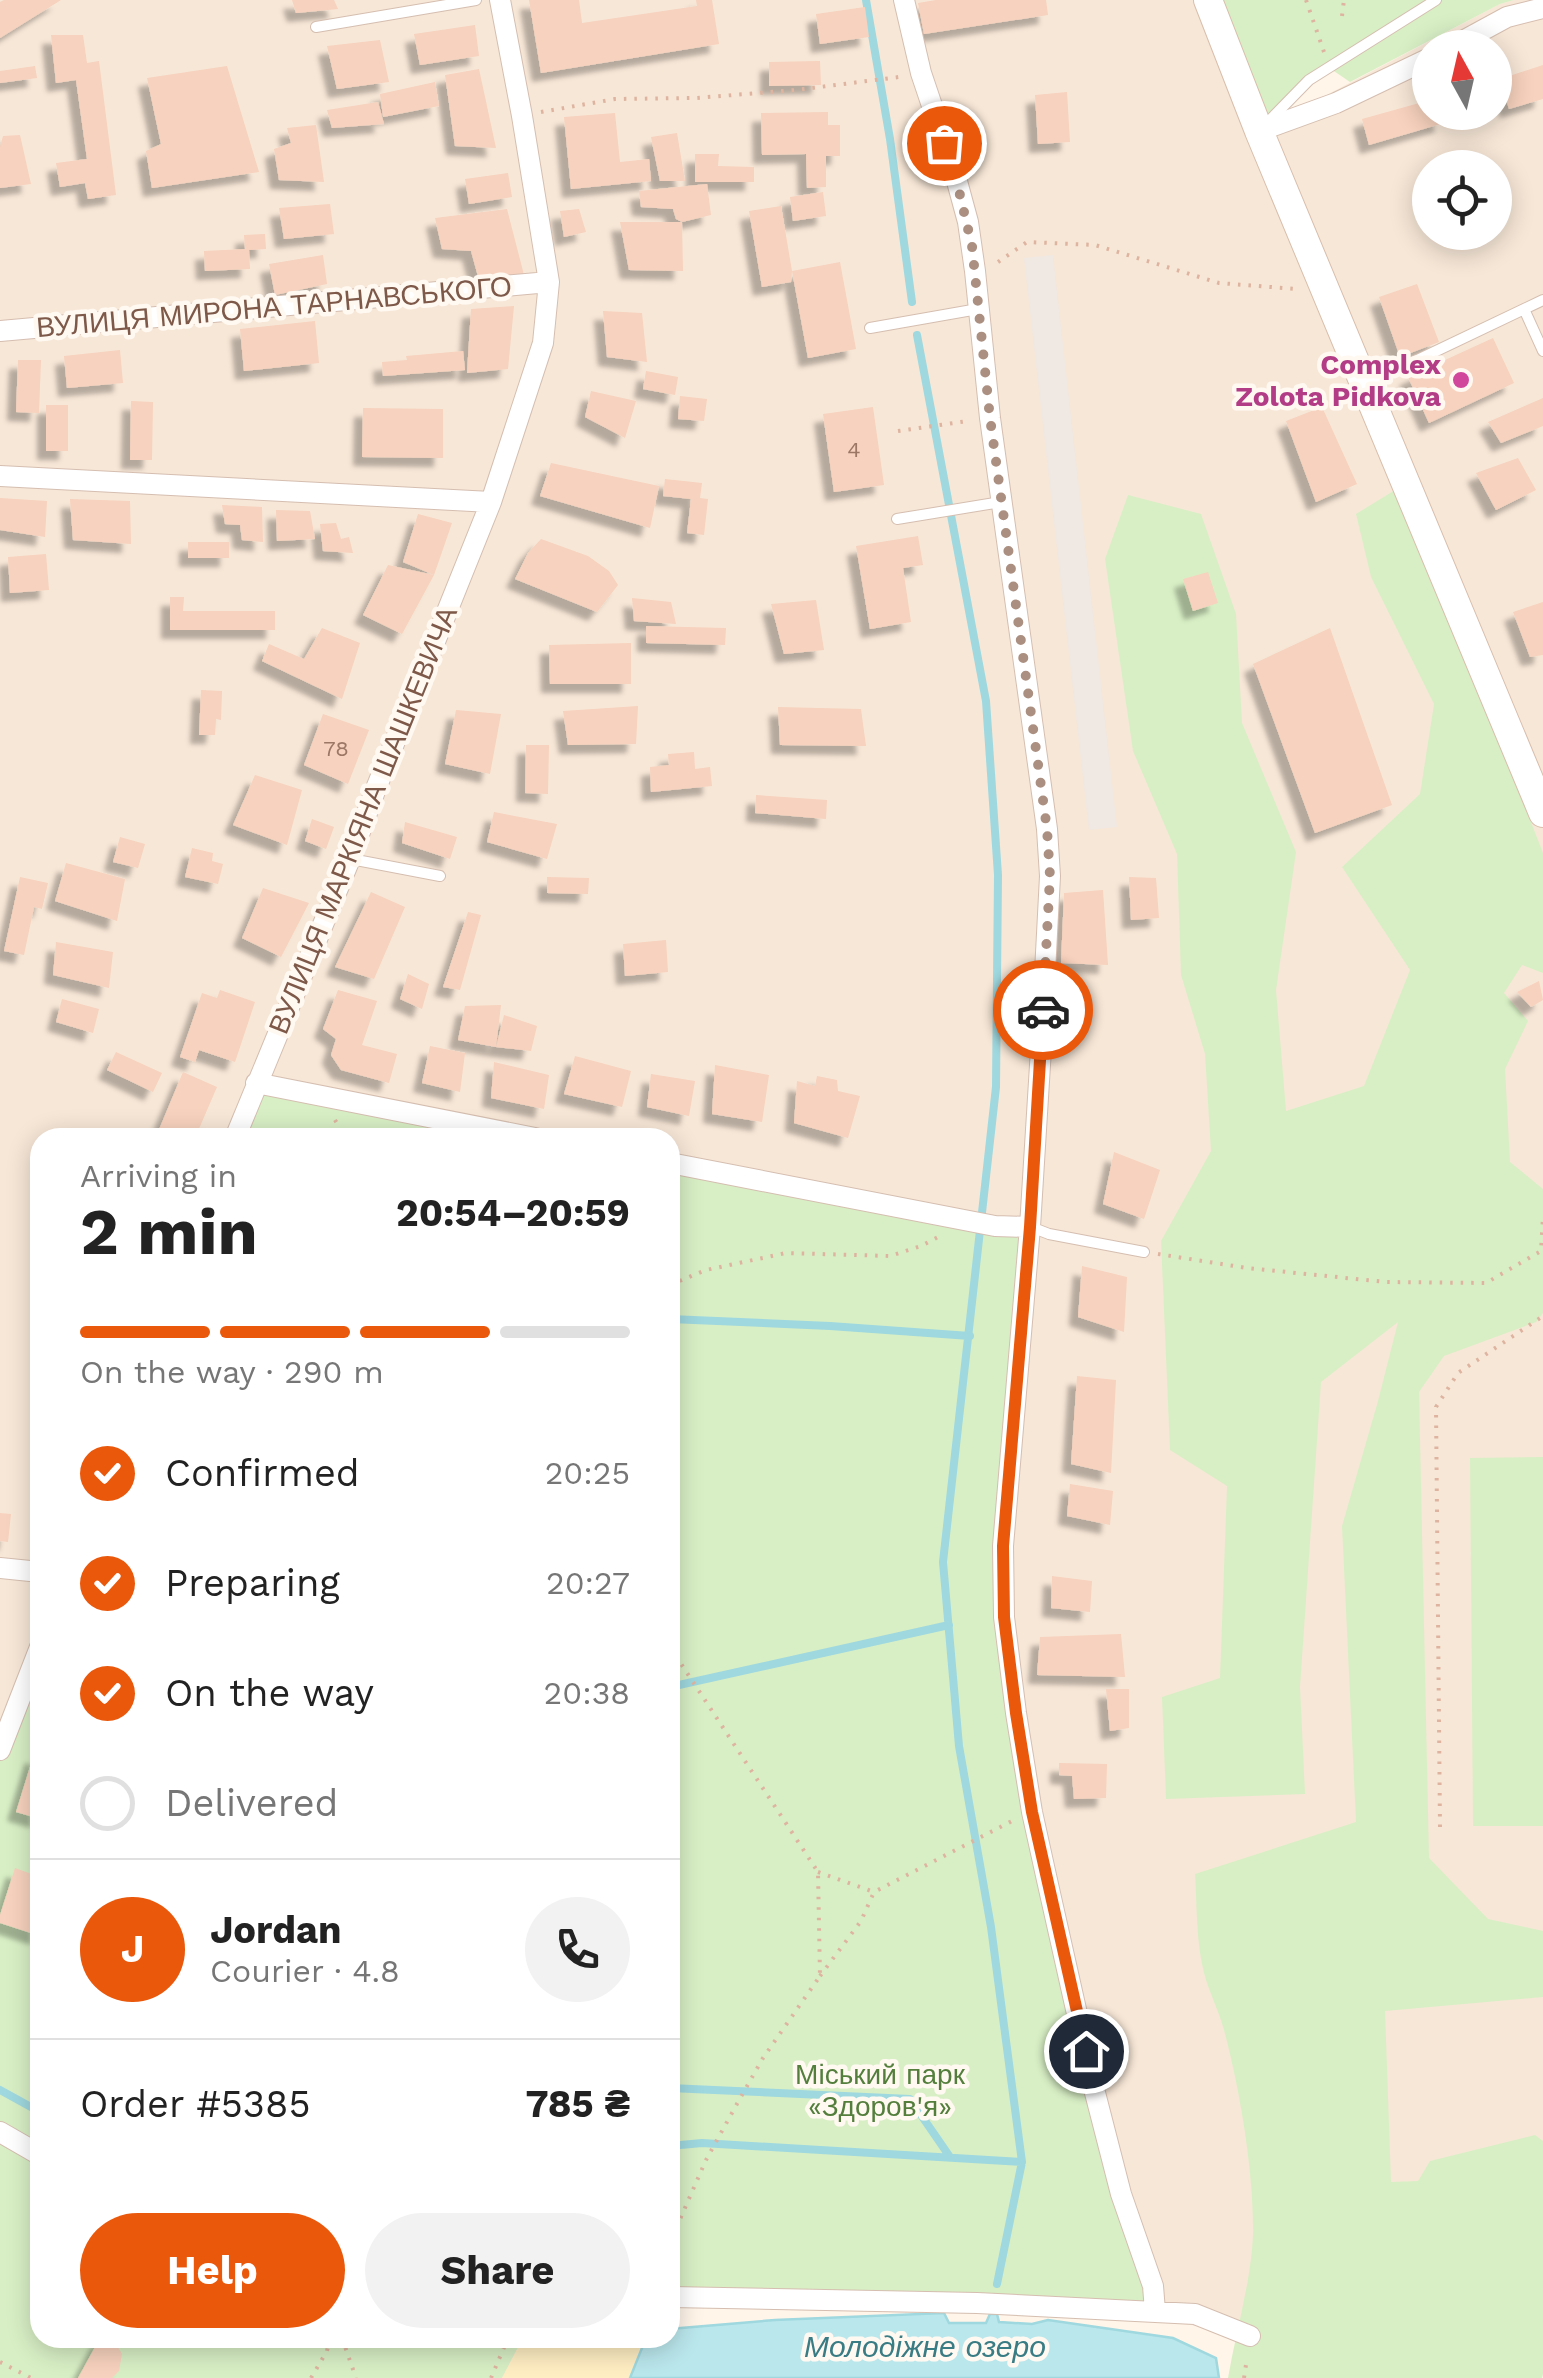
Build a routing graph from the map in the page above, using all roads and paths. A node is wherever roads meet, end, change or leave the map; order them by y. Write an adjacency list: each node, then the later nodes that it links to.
1 (476, 0): 10 (lane)
2 (500, 0): 15 (street, ВУЛИЦЯ МАРКІЯНА ШАШКЕВИЧА)
3 (904, 0): 22 (street)
4 (1208, 0): 16 (street)
5 (1306, 0): 12 (path)
6 (1344, 0): 9 (path)
7 (1436, 0): 12 (lane)
8 (1543, 8): 11 (street)
9 (1342, 16)
10 (316, 27)
11 (1483, 30)
12 (1328, 66): 16 (lane)
13 (1412, 67): 16 (street)
14 (885, 80): 15 (path)
15 (522, 116): 18 (street, ВУЛИЦЯ МАРКІЯНА ШАШКЕВИЧА)
16 (1259, 130): 26 (street)
17 (992, 266): 19 (path)
18 (549, 282): 24 (street, ВУЛИЦЯ МИРОНА ТАРНАВСЬКОГО); 30 (street, ВУЛИЦЯ МАРКІЯНА ШАШКЕВИЧА)
19 (1301, 289)
20 (1543, 300): 21 (lane)
21 (1524, 309): 25 (lane); 26 (lane)
22 (978, 310): 23 (lane); 31 (street)
23 (870, 328)
24 (0, 331)
25 (1543, 351)
26 (1366, 384): 33 (street)
27 (948, 424): 28 (path)
28 (898, 431)
29 (0, 476): 30 (street)
30 (491, 502): 34 (street, ВУЛИЦЯ МАРКІЯНА ШАШКЕВИЧА)
31 (1002, 502): 32 (lane); 42 (street)
32 (897, 519)
33 (1543, 813)
34 (350, 859): 35 (lane); 36 (street, ВУЛИЦЯ МАРКІЯНА ШАШКЕВИЧА)
35 (440, 876)
36 (256, 1083): 37 (street, ВУЛИЦЯ МАРКІЯНА ШАШКЕВИЧА); 38 (street)
37 (239, 1128)
38 (484, 1128)
39 (680, 1166): 41 (street)
40 (1543, 1216): 43 (path)
41 (969, 1222): 42 (street); 44 (path)
42 (1030, 1227): 43 (lane); 51 (street)
43 (1144, 1252)
44 (680, 1281)
45 (1543, 1316): 52 (path)
46 (0, 1568): 47 (street)
47 (30, 1571)
48 (680, 1662): 53 (path)
49 (30, 1672): 50 (street)
50 (0, 1750)
51 (1032, 1812): 54 (path); 60 (street)
52 (1440, 1827)
53 (818, 1872): 54 (path); 55 (path)
54 (874, 1892): 55 (path)
55 (820, 1976): 58 (path)
56 (0, 2132): 57 (street)
57 (30, 2149)
58 (680, 2220)
59 (680, 2297): 60 (street)
60 (1155, 2311): 61 (street)
61 (1250, 2336)
62 (328, 2348): 67 (path)
63 (346, 2348): 68 (path)
64 (504, 2348): 69 (path)
65 (0, 2362): 66 (path)
66 (31, 2378)
67 (311, 2378)
68 (356, 2378)
69 (491, 2378)

